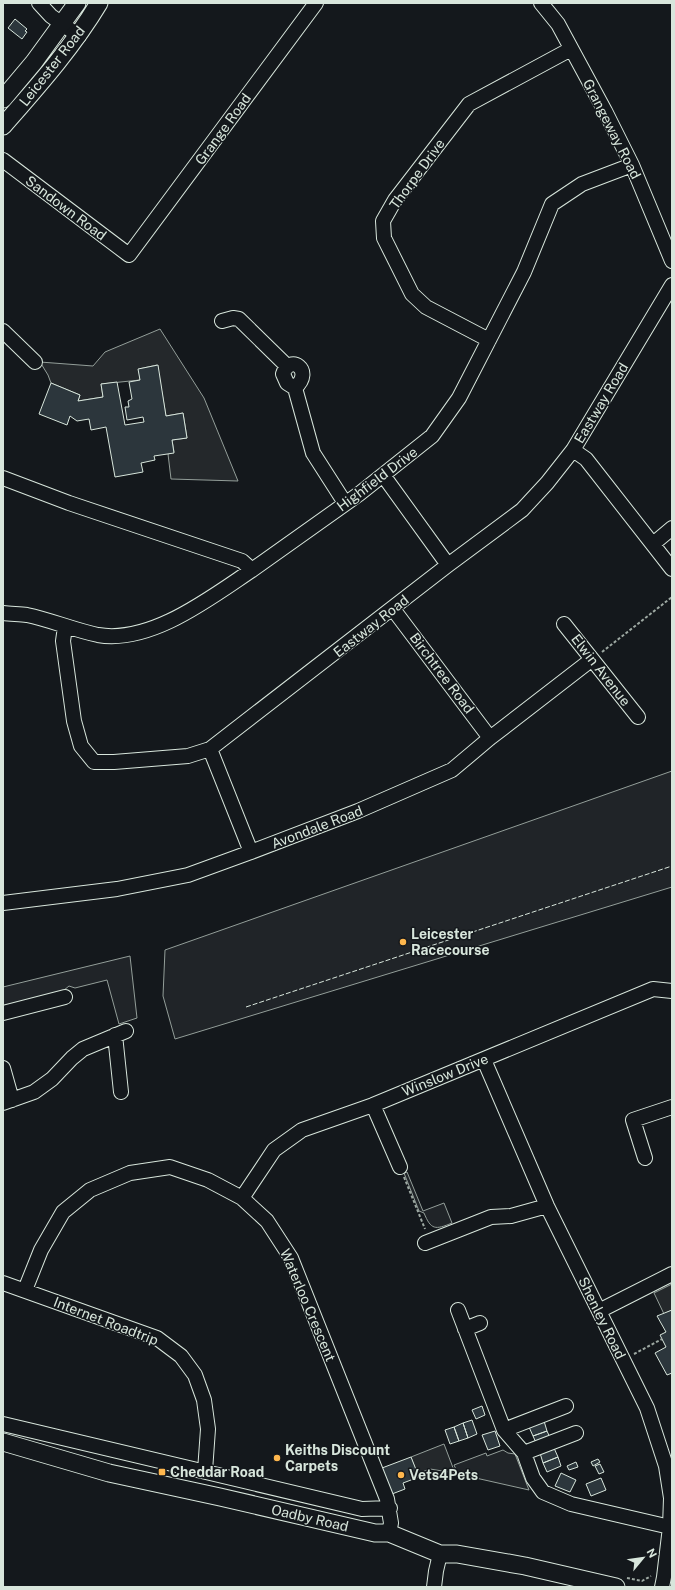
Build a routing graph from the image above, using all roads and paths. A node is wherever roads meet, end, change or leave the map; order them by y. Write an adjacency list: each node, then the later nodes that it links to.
1 (39, 3): 6 (street)
2 (77, 3): 6 (main road, Leicester Road)
3 (99, 3): 7 (main road, Leicester Road)
4 (316, 3): 13 (street, Grange Road)
5 (541, 3): 8 (street, Grangeway Road)
6 (62, 25): 7 (street); 9 (main road, Leicester Road)
7 (79, 36): 10 (main road, Leicester Road)
8 (571, 49): 12 (street, Grangeway Road); 18 (street, Thorpe Drive)
9 (3, 99)
10 (3, 126)
11 (3, 160): 13 (street, Sandown Road)
12 (632, 165): 14 (street, Grangeway Road); 18 (street, Highfield Drive)
13 (129, 255)
14 (672, 261)
15 (672, 285): 20 (street, Eastway Road)
16 (222, 321): 23 (street)
17 (3, 331): 19 (street)
18 (489, 340): 21 (street, Highfield Drive)
19 (35, 362)
20 (573, 450): 25 (street); 26 (street, Eastway Road)
21 (383, 475): 23 (street, Highfield Drive); 26 (street)
22 (3, 478): 28 (street)
23 (346, 503): 28 (street, Highfield Drive)
24 (672, 528): 25 (street)
25 (652, 544): 27 (street)
26 (448, 565): 30 (street, Eastway Road)
27 (672, 569)
28 (252, 570): 33 (street, Highfield Drive)
29 (672, 597): 34 (path)
30 (393, 609): 36 (street, Birchtree Road); 37 (street, Eastway Road)
31 (3, 613): 33 (street, Highfield Drive)
32 (564, 624): 34 (street, Elwin Avenue)
33 (65, 626): 37 (street, Eastway Road)
34 (592, 660): 35 (street, Elwin Avenue); 36 (street, Avondale Road)
35 (638, 717)
36 (490, 738): 38 (street, Avondale Road)
37 (210, 748): 38 (street)
38 (251, 852): 39 (street, Avondale Road)
39 (3, 902)
40 (672, 991): 43 (street, Winslow Drive)
41 (65, 997): 42 (street)
42 (3, 1012)
43 (484, 1060): 47 (street, Winslow Drive); 52 (street, Shenley Road)
44 (3, 1068): 46 (street)
45 (121, 1092): 46 (street)
46 (8, 1101)
47 (373, 1104): 50 (street); 51 (street, Winslow Drive)
48 (672, 1107): 49 (street)
49 (646, 1158)
50 (400, 1167): 53 (path)
51 (242, 1198): 56 (street, Waterloo Crescent); 70 (street, Waterloo Crescent)
52 (547, 1206): 53 (street); 58 (street, Shenley Road)
53 (428, 1242)
54 (672, 1274): 58 (street)
55 (3, 1283): 56 (street, Internet Roadtrip)
56 (25, 1290): 69 (street, Internet Roadtrip)
57 (458, 1310): 60 (street)
58 (599, 1311): 62 (street, Shenley Road)
59 (480, 1323): 60 (street)
60 (465, 1329): 65 (street)
61 (662, 1339): 62 (path)
62 (622, 1360): 71 (street, Shenley Road)
63 (566, 1406): 65 (street)
64 (3, 1424): 69 (street, Oadby Road)
65 (504, 1430): 68 (street)
66 (576, 1433): 68 (street)
67 (3, 1442): 72 (main road, Oadby Road)
68 (524, 1453): 71 (street)
69 (205, 1471): 70 (street, Oadby Road)
70 (390, 1508): 72 (street, Waterloo Crescent)
71 (670, 1527): 76 (street, Shenley Road)
72 (389, 1533): 73 (main road, Oadby Road)
73 (440, 1554): 74 (street); 75 (main road, Oadby Road)
74 (434, 1587)
75 (616, 1587)
76 (662, 1587)

